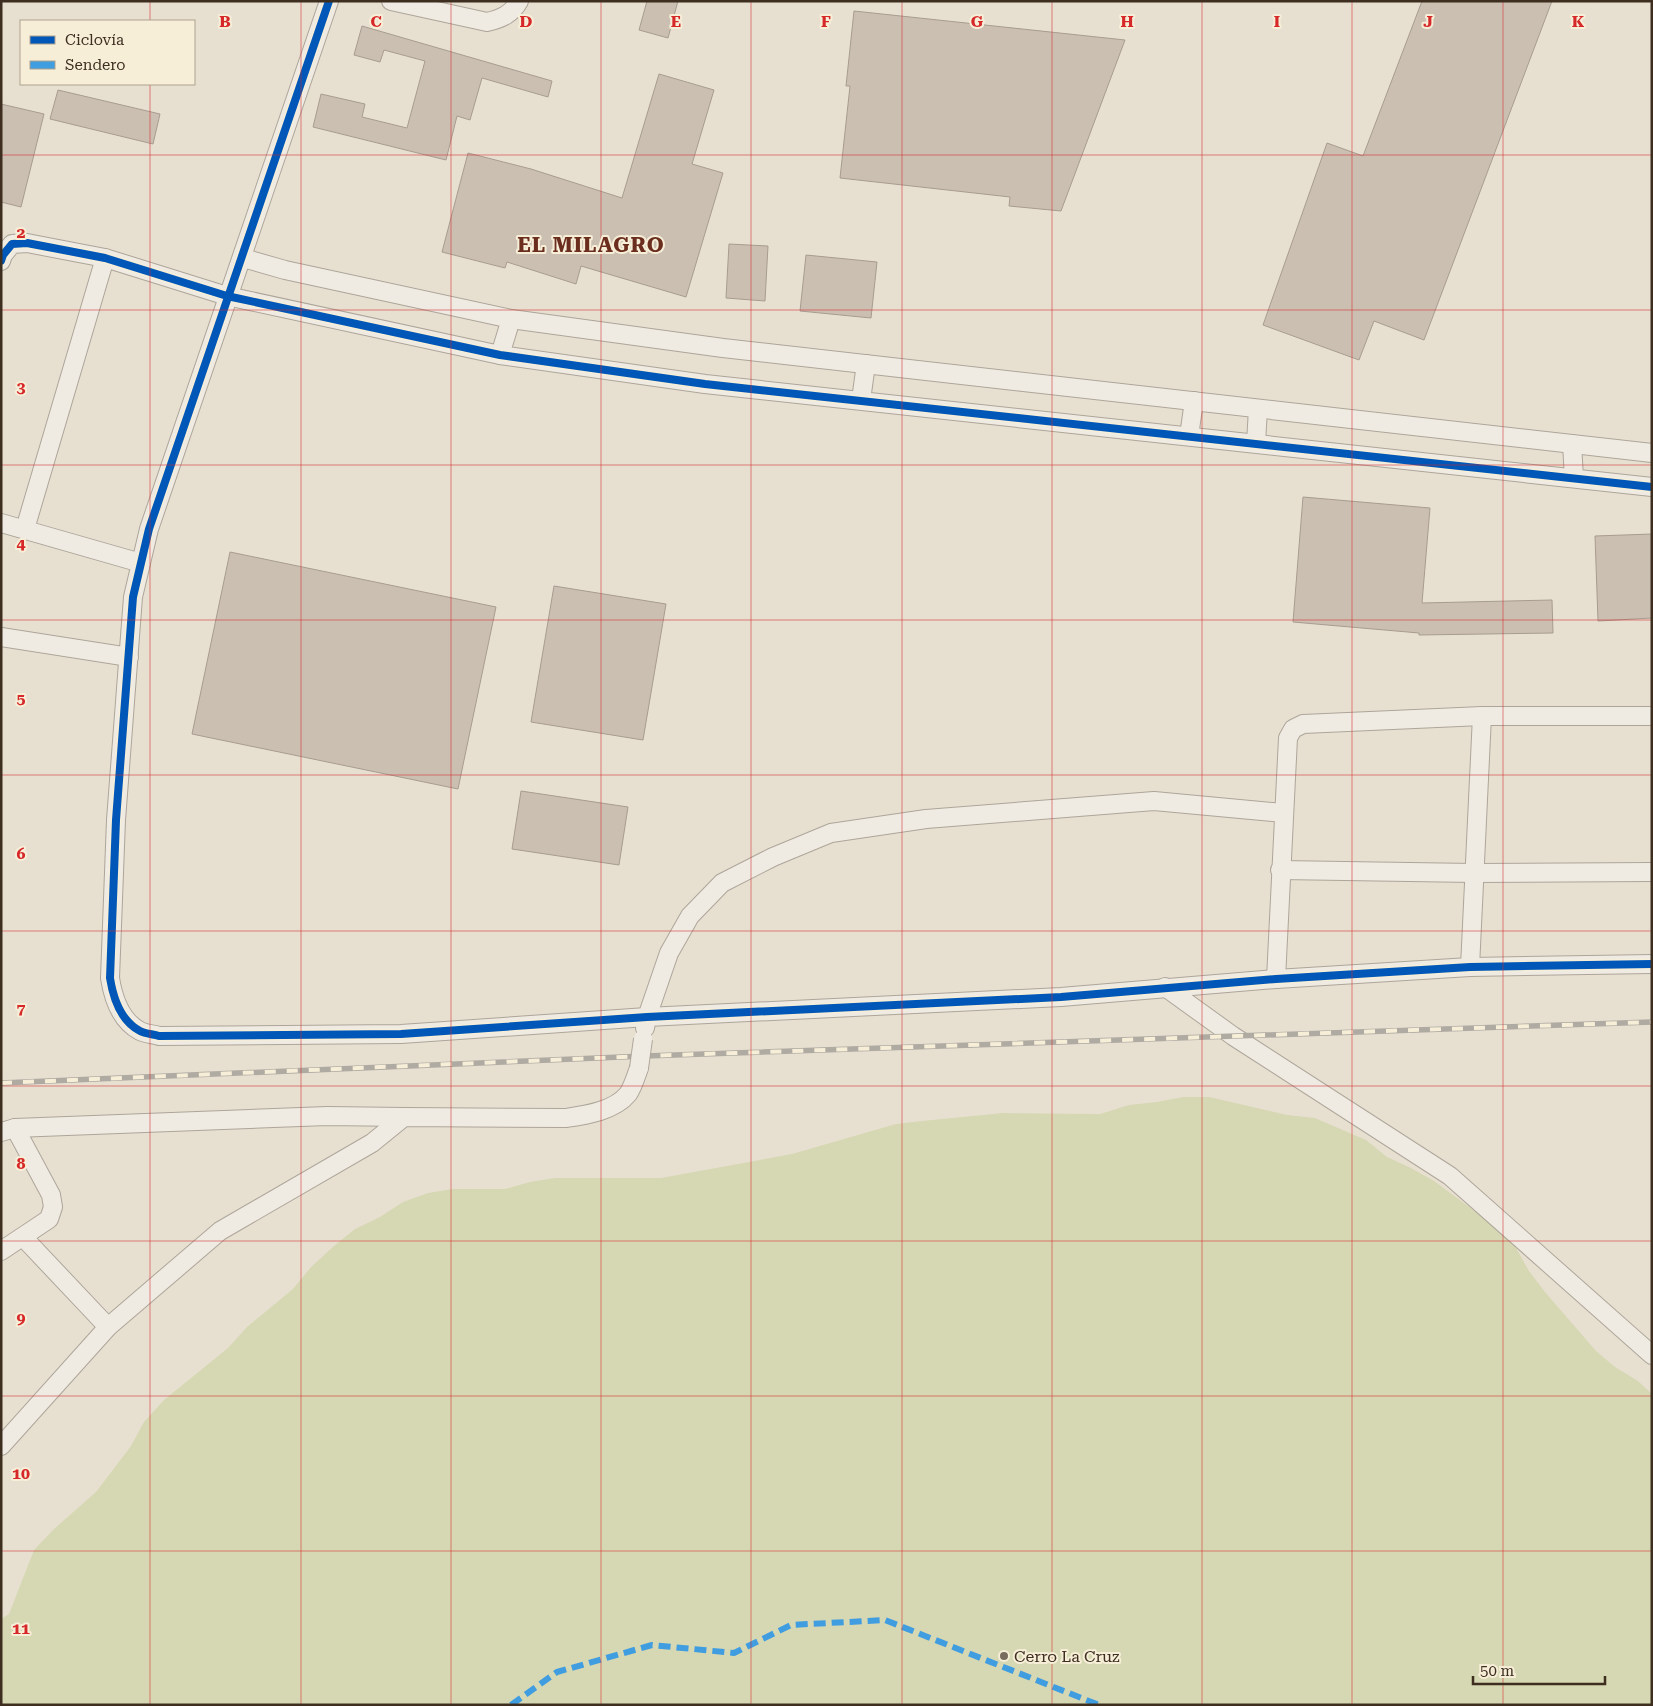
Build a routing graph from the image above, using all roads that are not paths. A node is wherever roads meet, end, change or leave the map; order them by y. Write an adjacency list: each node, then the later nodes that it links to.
1 (329, 1): 5 (street)
2 (391, 1): 3 (street)
3 (519, 1)
4 (105, 258): 6 (street); 7 (street); 21 (street)
5 (243, 258): 7 (street); 8 (street)
6 (1, 261)
7 (227, 296): 9 (street); 22 (street)
8 (511, 319): 9 (street); 10 (street)
9 (500, 354): 11 (street)
10 (866, 364): 11 (street); 12 (street)
11 (861, 400): 14 (street)
12 (1194, 401): 13 (street); 14 (street)
13 (1258, 409): 15 (street); 16 (street)
14 (1189, 436): 15 (street)
15 (1256, 443): 18 (street)
16 (1572, 444): 17 (street); 18 (street)
17 (1652, 453)
18 (1574, 478): 19 (street)
19 (1652, 488)
20 (1, 522): 21 (street)
21 (25, 529): 22 (street)
22 (141, 563): 24 (street)
23 (1, 638): 24 (street)
24 (129, 658): 35 (street)
25 (1482, 716): 26 (street); 27 (street); 30 (street)
26 (1652, 716)
27 (1283, 813): 28 (street); 35 (street)
28 (1280, 870): 30 (street); 33 (street)
29 (1652, 872): 30 (street)
30 (1474, 873): 32 (street)
31 (1652, 964): 32 (street)
32 (1470, 967): 33 (street)
33 (1276, 979): 34 (street)
34 (1165, 987): 35 (street); 41 (street)
35 (647, 1017): 36 (street, bridge)
36 (404, 1117): 37 (street); 40 (street)
37 (8, 1130): 38 (street)
38 (22, 1237): 39 (street); 40 (street)
39 (1, 1251)
40 (108, 1327): 42 (street)
41 (1652, 1354)
42 (1, 1446)

